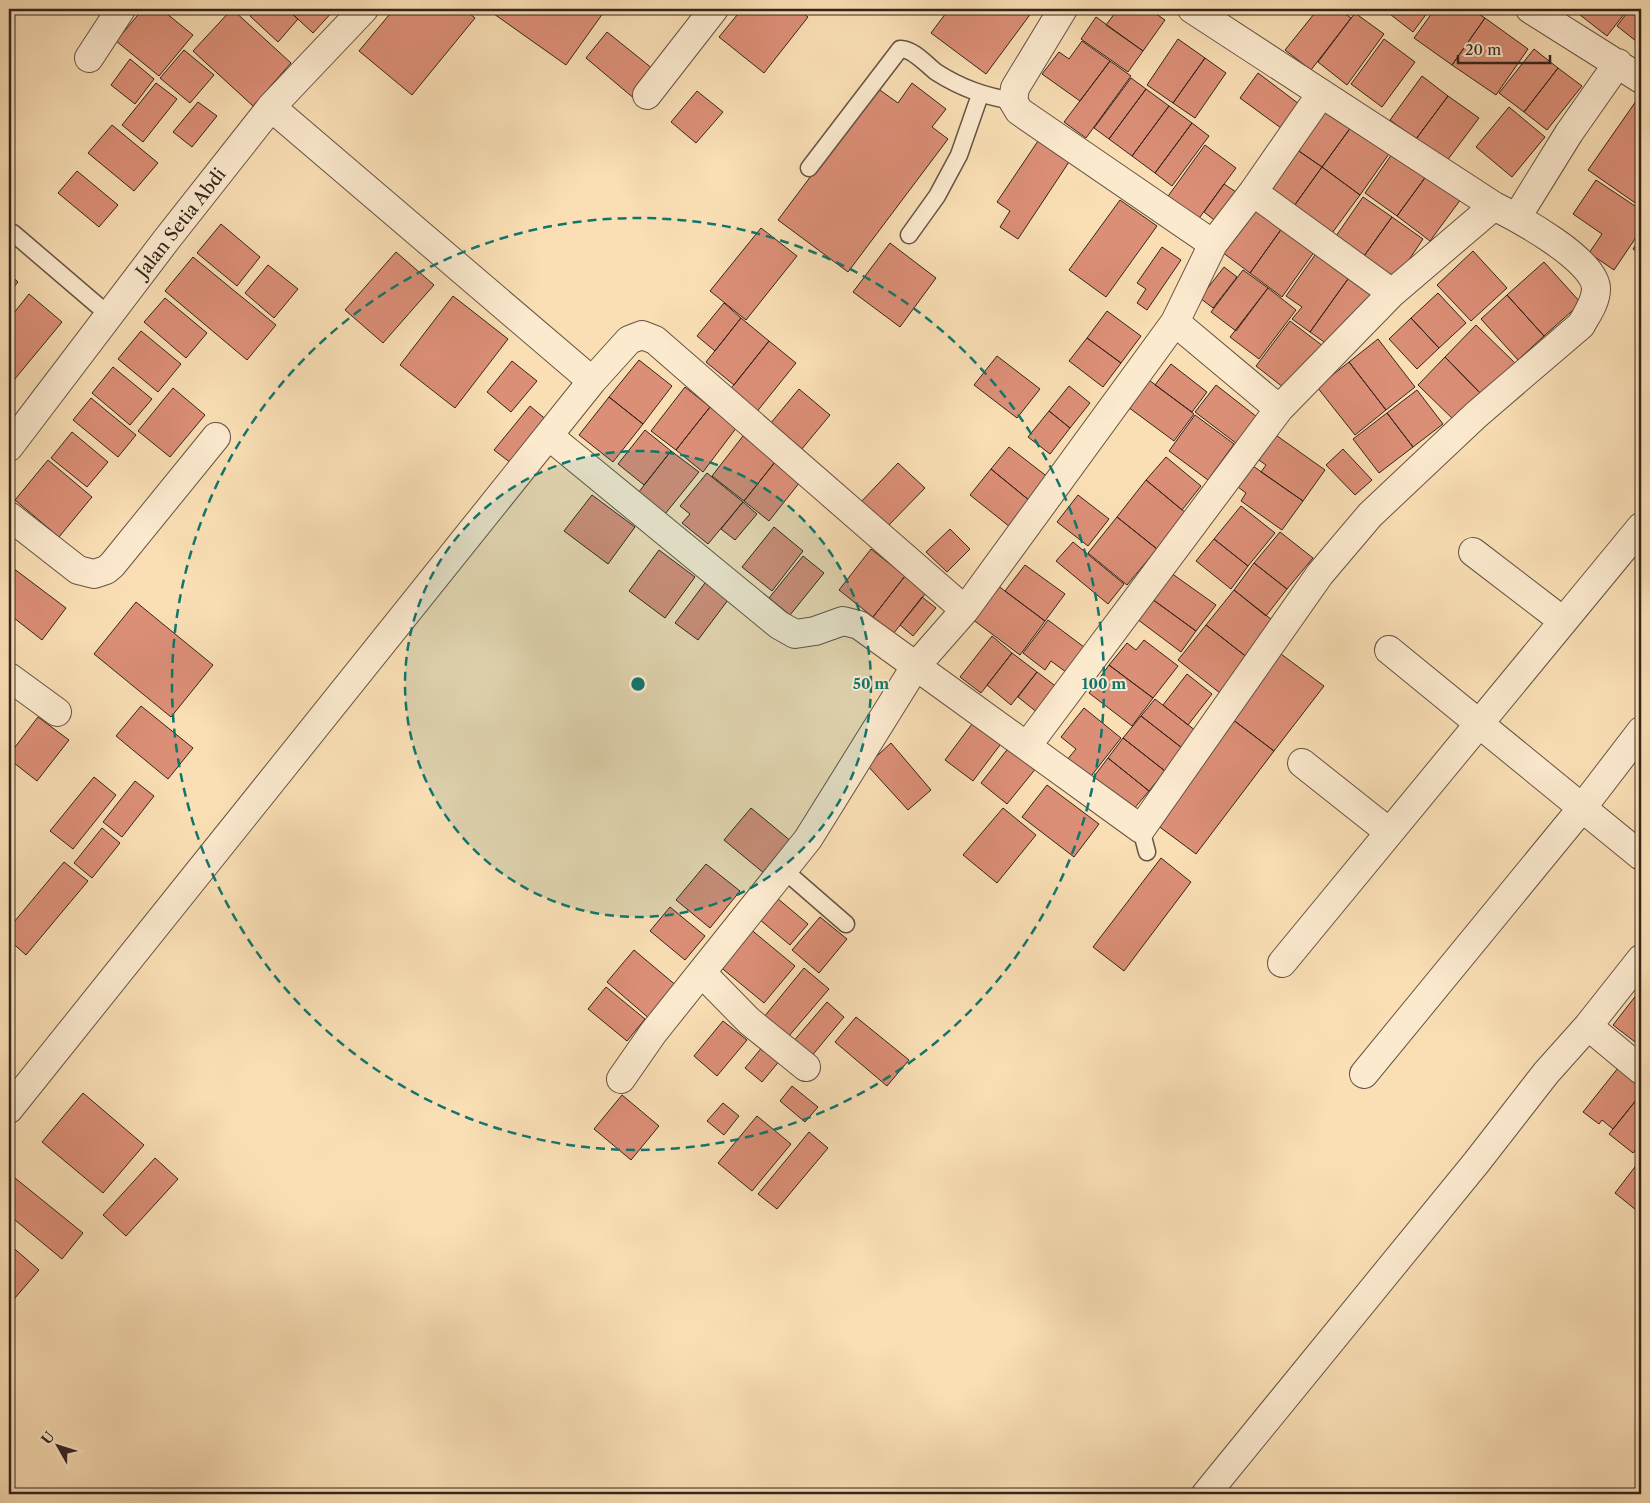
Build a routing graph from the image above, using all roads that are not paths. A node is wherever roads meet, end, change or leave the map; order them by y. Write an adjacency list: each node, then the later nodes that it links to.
1 (121, 9): 7 (street)
2 (364, 9): 14 (street, Jalan Setia Abdi)
3 (714, 9): 11 (street)
4 (1063, 9): 13 (street)
5 (1192, 9): 10 (street)
6 (1530, 9): 8 (street)
7 (89, 58)
8 (1618, 64): 9 (street); 17 (street)
9 (1641, 79)
10 (1321, 94): 16 (street); 17 (street)
11 (647, 95)
12 (980, 95): 13 (lane); 15 (lane); 19 (lane)
13 (1013, 101): 20 (street)
14 (271, 107): 22 (street, Jalan Setia Abdi); 24 (street)
15 (809, 168)
16 (1253, 192): 20 (street); 21 (street)
17 (1505, 212): 21 (street); 40 (street)
18 (13, 233): 22 (lane)
19 (909, 236)
20 (1213, 244): 23 (street)
21 (1392, 293): 25 (street)
22 (110, 316): 28 (street, Jalan Setia Abdi)
23 (1175, 322): 25 (street); 32 (street)
24 (592, 381): 26 (street); 32 (street)
25 (1279, 409): 40 (street)
26 (549, 436): 35 (street); 55 (street)
27 (216, 437): 29 (street)
28 (9, 447)
29 (9, 516)
30 (1641, 527): 33 (street)
31 (1473, 552): 33 (street)
32 (965, 610): 35 (street)
33 (1563, 621): 38 (street)
34 (1389, 650): 38 (street)
35 (915, 668): 40 (street); 45 (street)
36 (9, 677): 37 (street)
37 (57, 712)
38 (1478, 723): 42 (street); 43 (street)
39 (1641, 732): 42 (street)
40 (1027, 746)
41 (1302, 763): 43 (street)
42 (1582, 808): 44 (street); 53 (street)
43 (1390, 832): 48 (street)
44 (1641, 856)
45 (784, 870): 46 (lane); 49 (street)
46 (846, 924)
47 (1641, 959): 50 (street)
48 (1282, 963)
49 (702, 973): 51 (street); 54 (street)
50 (1588, 1026): 52 (street); 56 (street)
51 (806, 1067)
52 (1641, 1070)
53 (1364, 1074)
54 (621, 1079)
55 (9, 1109)
56 (1206, 1494)

